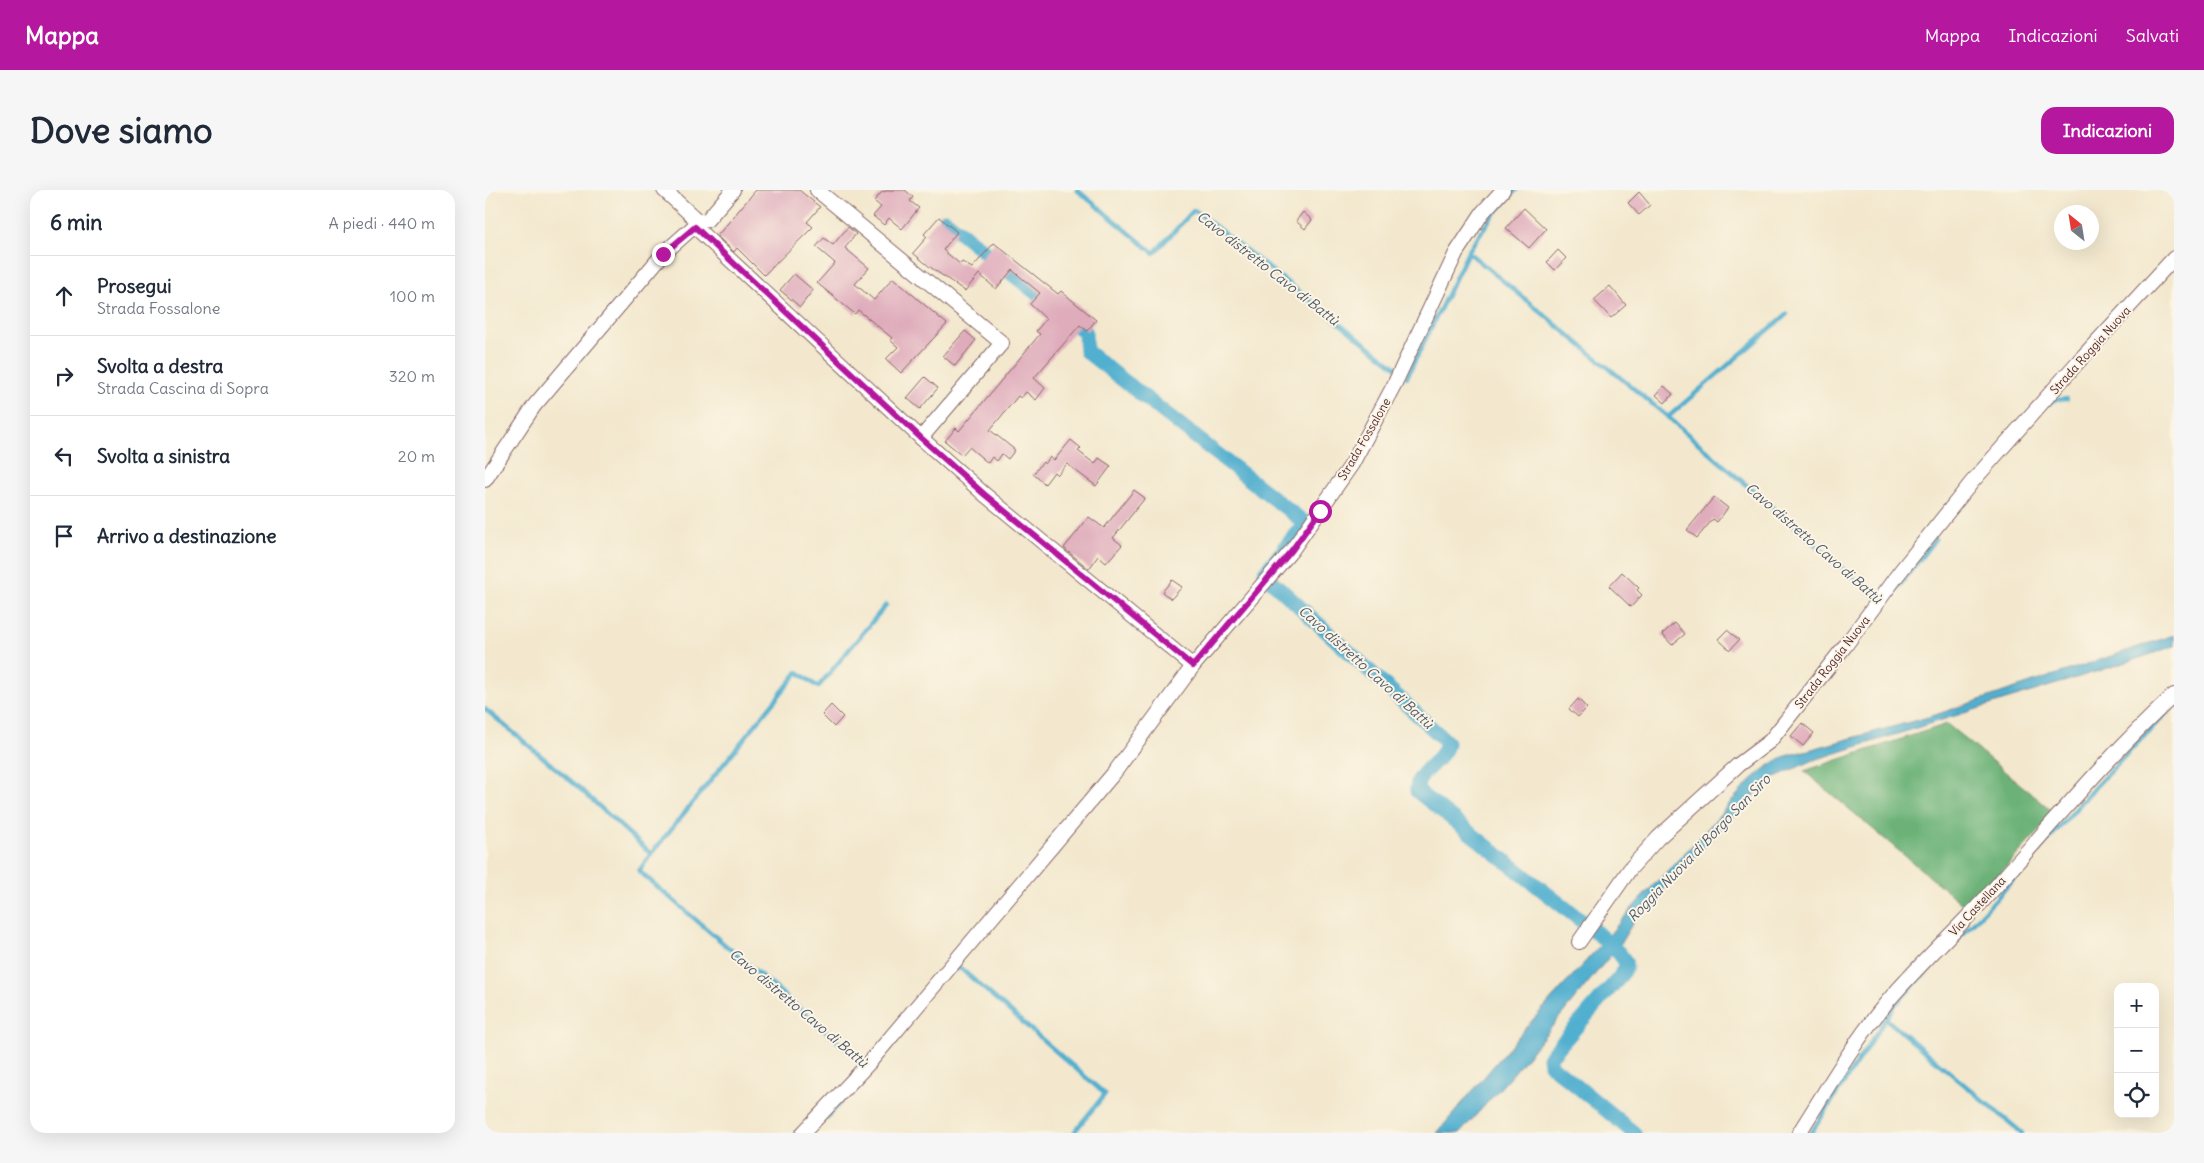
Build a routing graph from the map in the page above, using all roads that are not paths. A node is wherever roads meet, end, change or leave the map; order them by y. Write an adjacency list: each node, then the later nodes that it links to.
1 (664, 190): 5 (street)
2 (733, 190): 5 (street)
3 (817, 190): 7 (street)
4 (1503, 190): 9 (street, Strada Fossalone)
5 (697, 225): 7 (street); 8 (street)
6 (2174, 258): 11 (street, Strada Roggia Nuova)
7 (921, 438): 9 (street)
8 (485, 480)
9 (1193, 666): 12 (street, Strada Fossalone)
10 (2174, 695): 13 (street, Via Castellana)
11 (1587, 933)
12 (803, 1133)
13 (1799, 1133)

